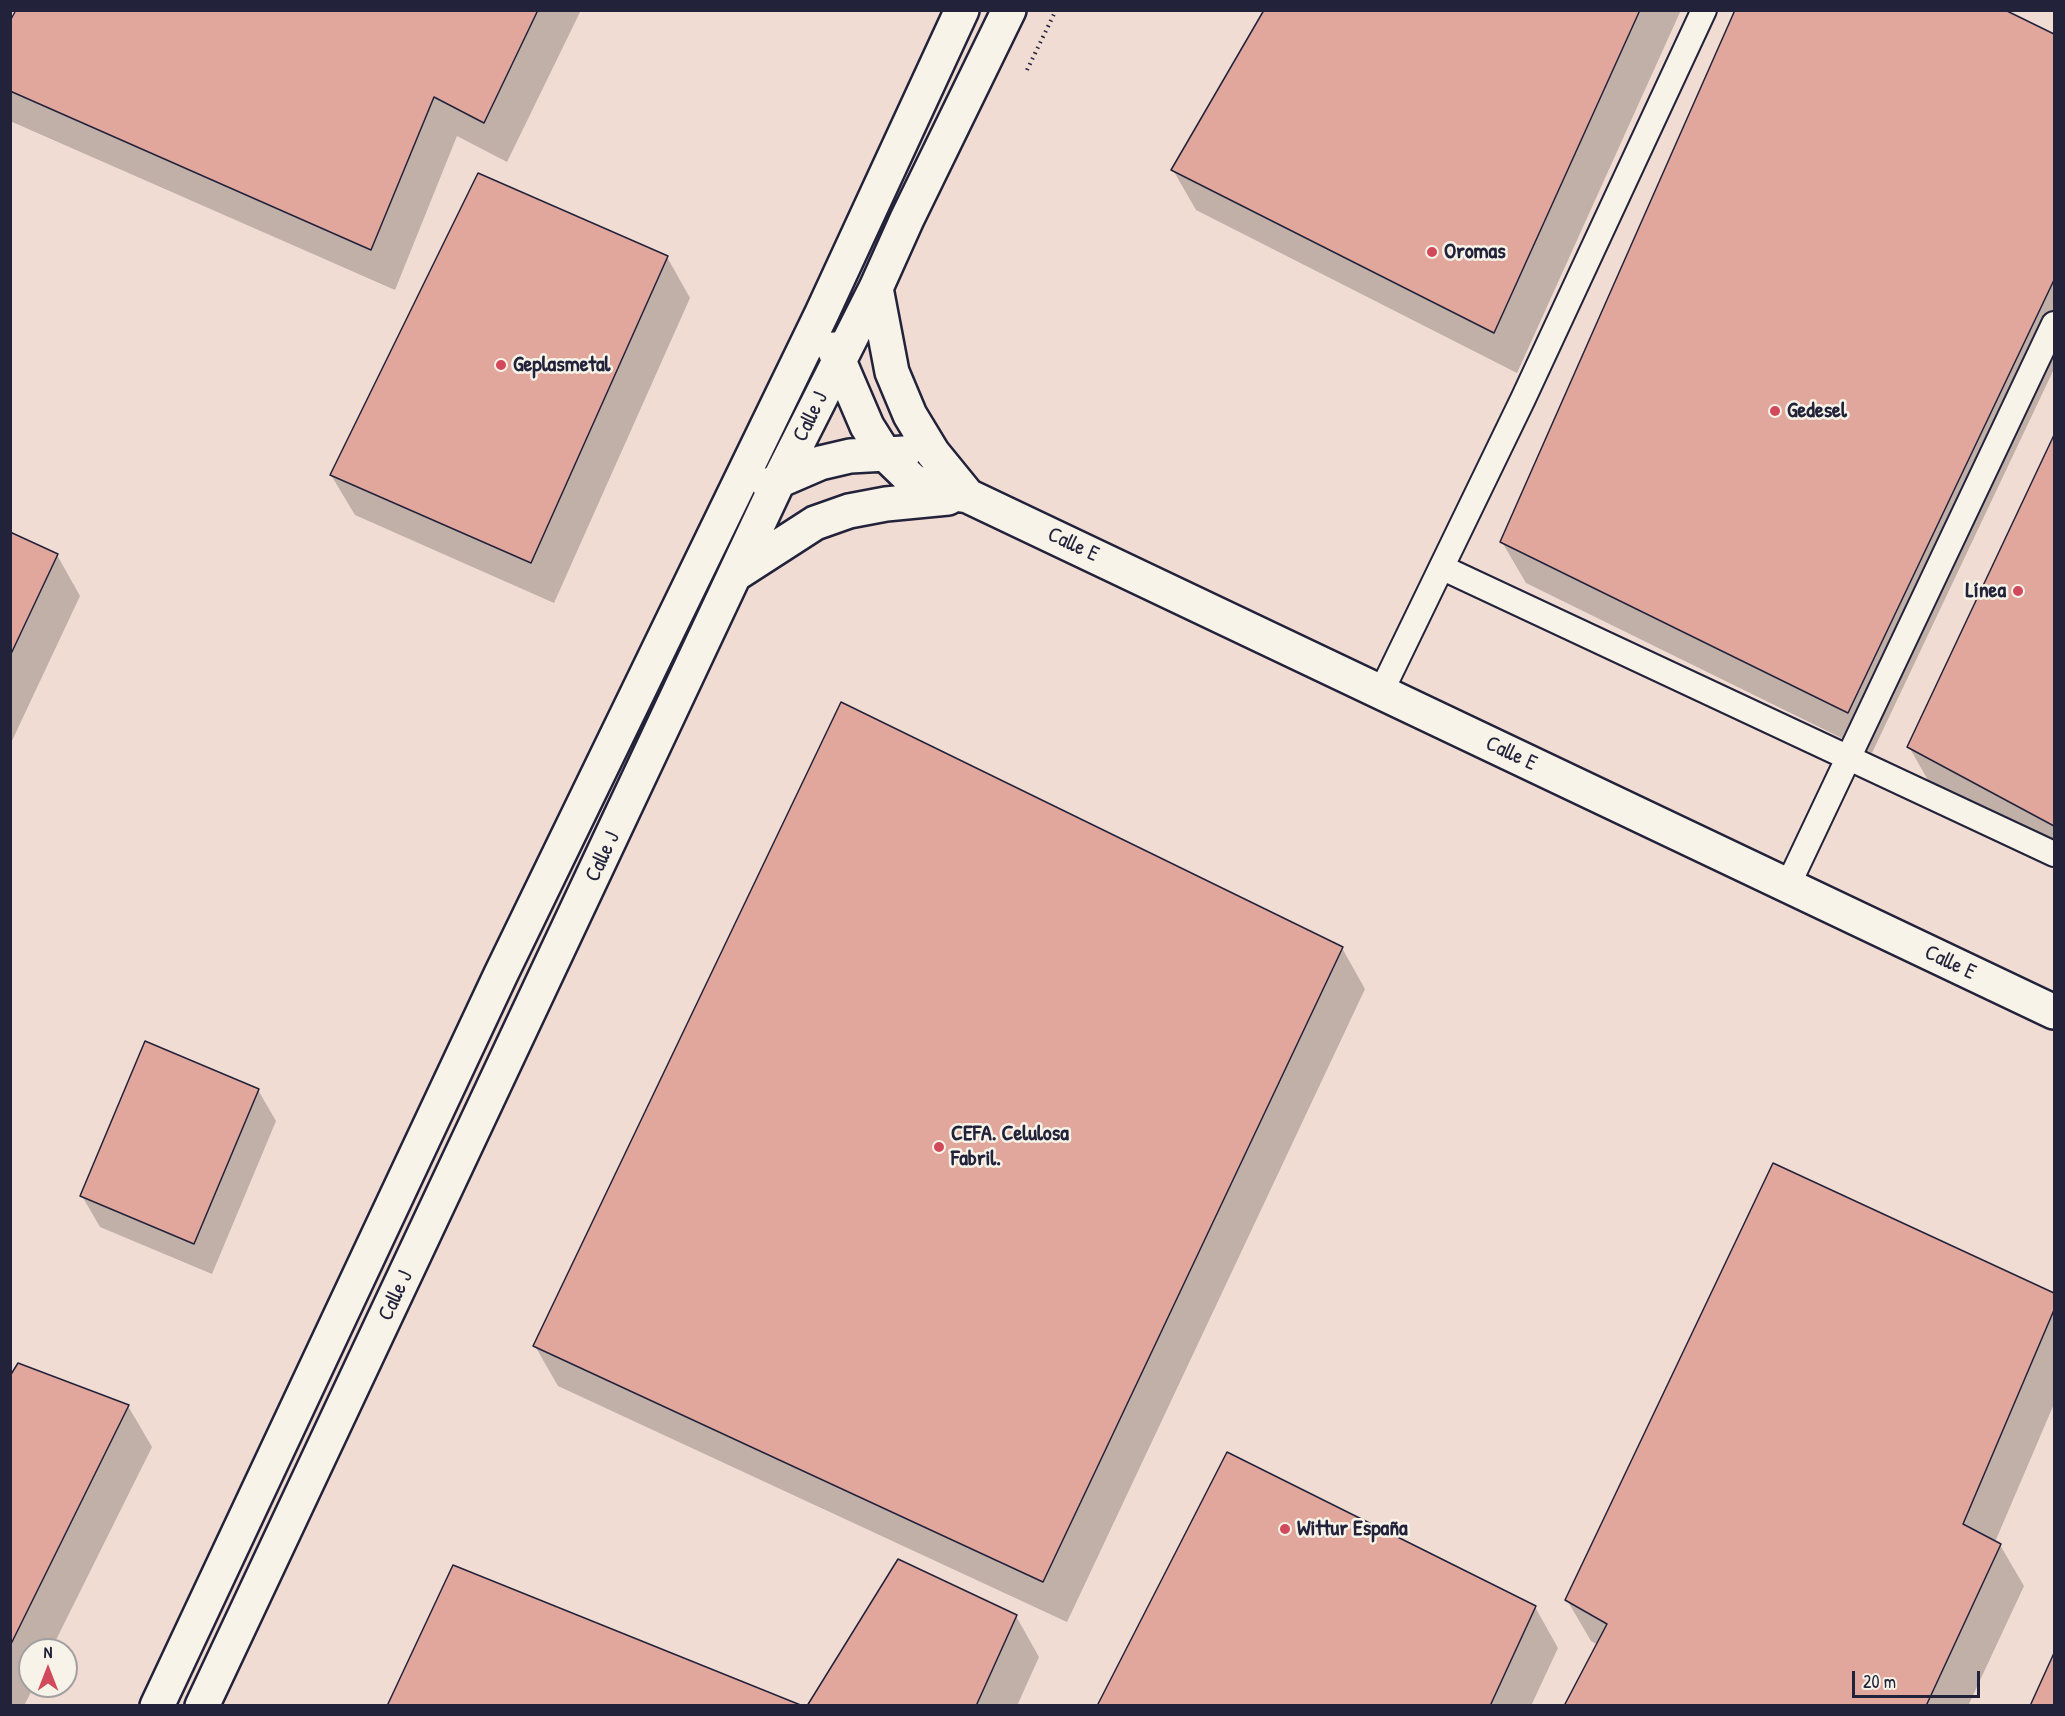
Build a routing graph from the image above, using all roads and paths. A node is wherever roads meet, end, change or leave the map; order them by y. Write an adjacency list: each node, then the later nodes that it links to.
1 (962, 10): 5 (street, Calle J)
2 (1010, 10): 4 (street, Calle J)
3 (1704, 10): 13 (lane)
4 (876, 288): 7 (street, Calle J); 9 (street, Calle E)
5 (822, 313): 7 (street); 12 (street, Calle J)
6 (2055, 324): 16 (lane)
7 (838, 362): 8 (street); 10 (street, Calle J)
8 (884, 453): 9 (street); 10 (street); 11 (street)
9 (933, 453): 11 (street, Calle E)
10 (779, 480): 12 (street); 14 (street, Calle J)
11 (968, 496): 14 (street); 15 (street, Calle E)
12 (727, 508): 20 (street, Calle J)
13 (1443, 568): 15 (lane); 16 (lane)
14 (736, 574): 21 (street, Calle J)
15 (1381, 692): 18 (street, Calle E)
16 (1847, 757): 17 (lane); 18 (lane)
17 (2055, 854)
18 (1788, 885): 19 (street, Calle E)
19 (2055, 1012)
20 (157, 1706)
21 (202, 1706)

